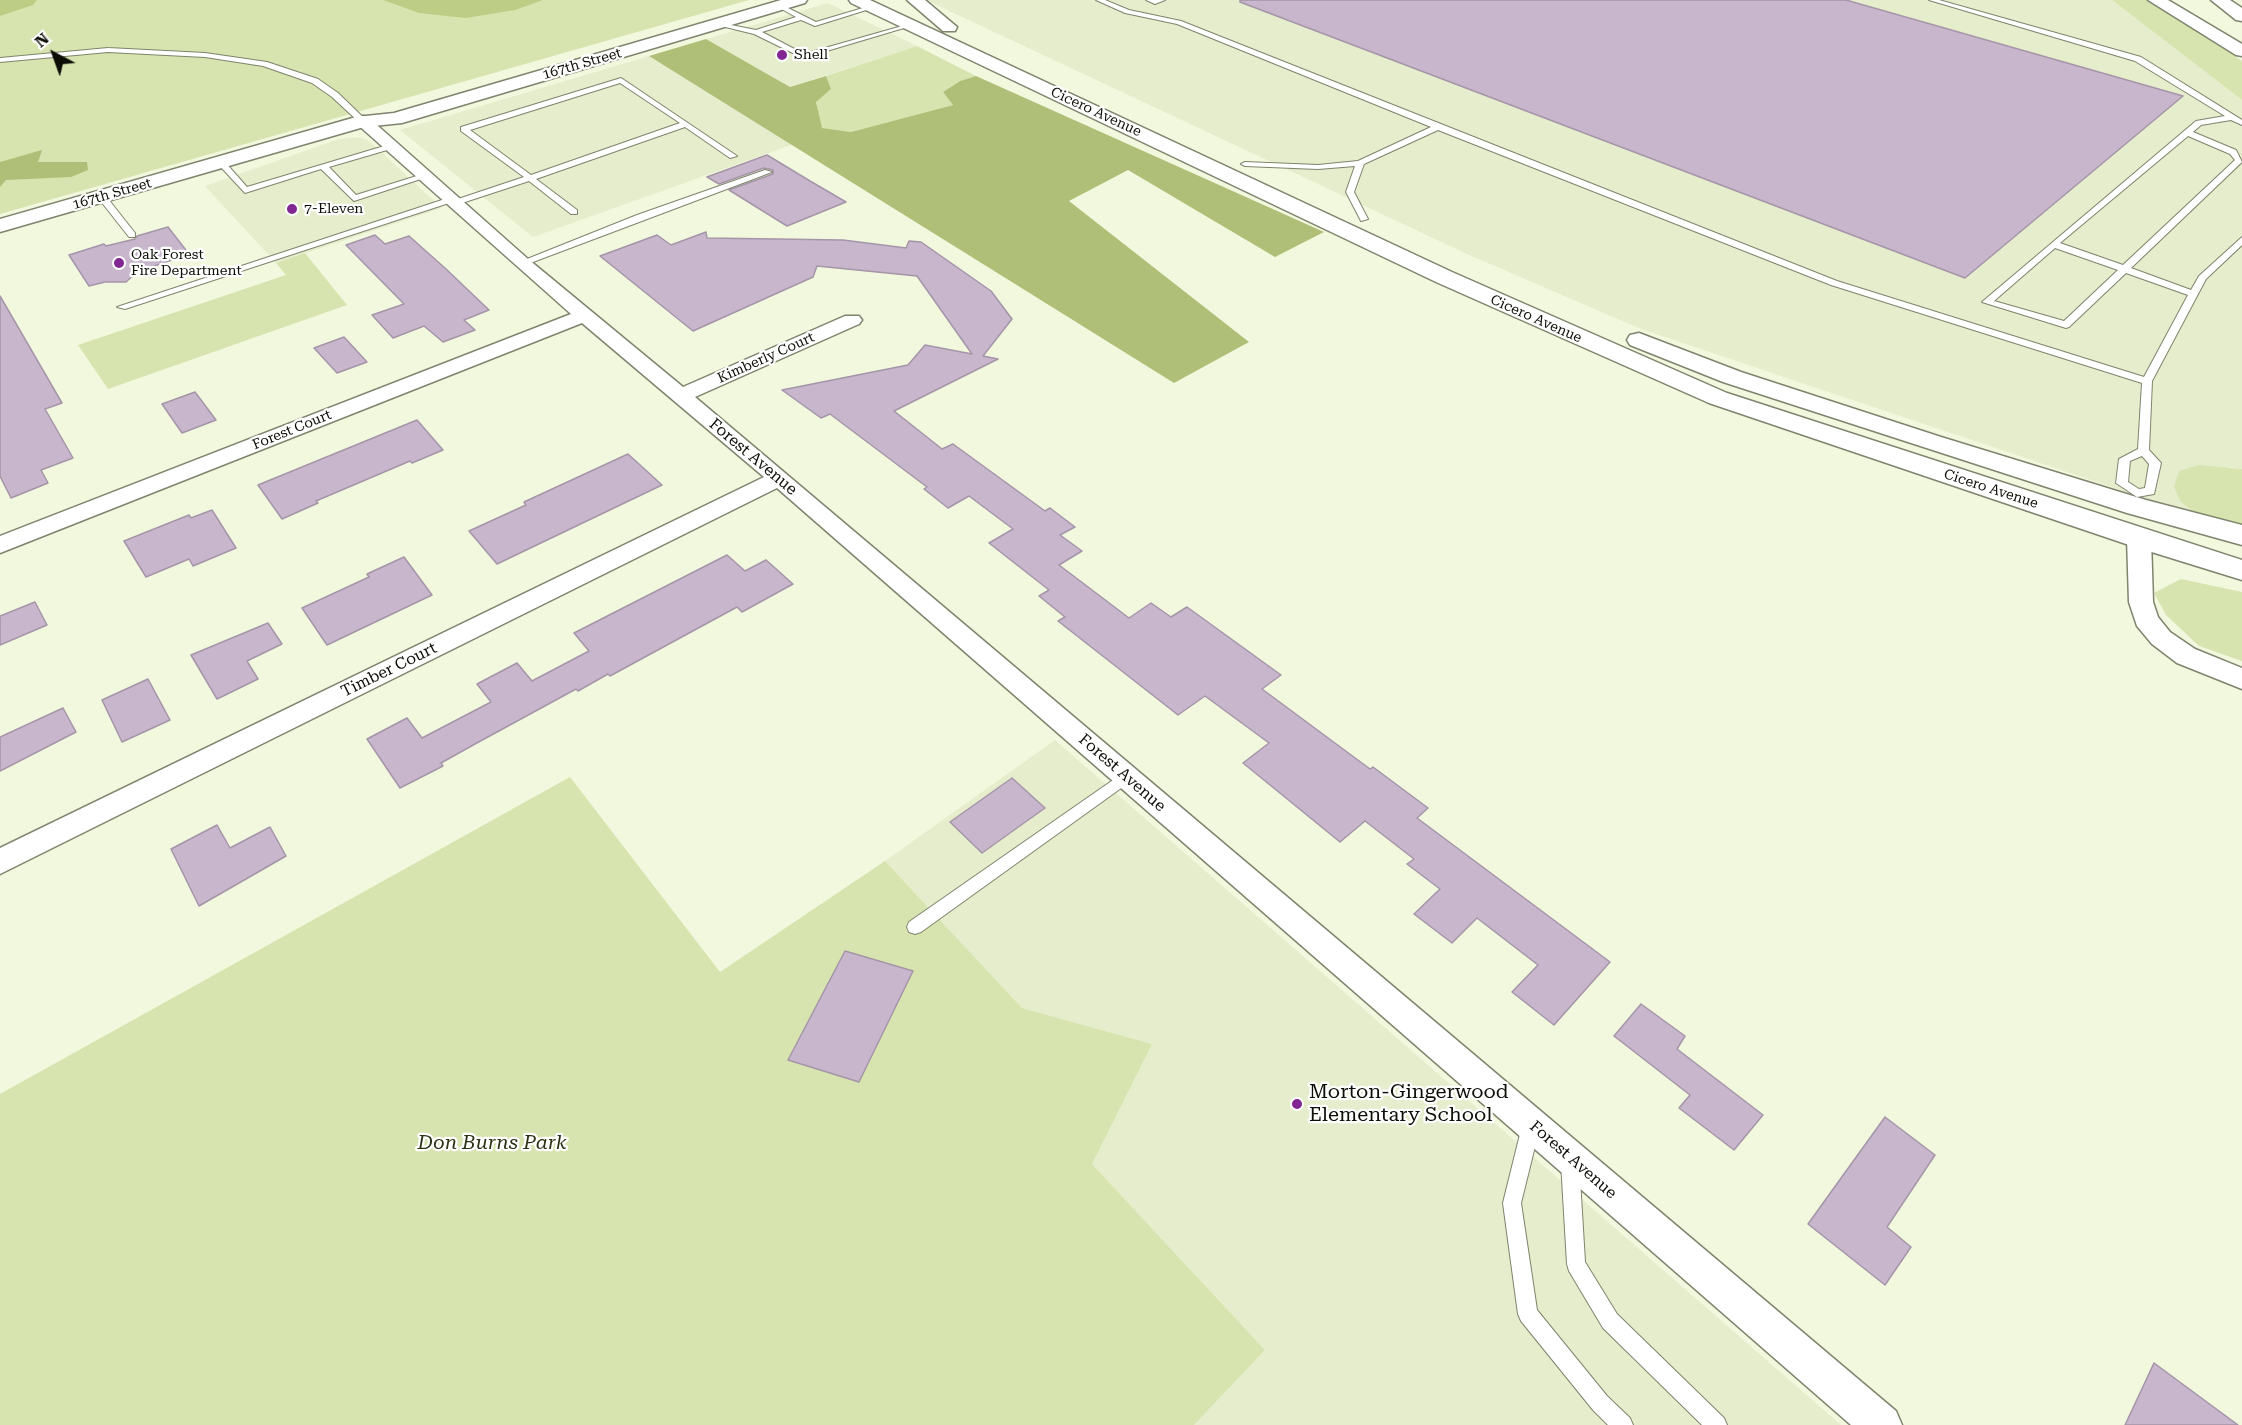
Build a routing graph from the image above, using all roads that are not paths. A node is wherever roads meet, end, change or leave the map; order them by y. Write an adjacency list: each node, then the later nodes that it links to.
1 (799, 0): 11 (main road, 167th Street)
2 (915, 0): 16 (main road)
3 (1099, 0): 25 (lane)
4 (1149, 0): 5 (lane)
5 (1162, 0)
6 (1932, 0): 21 (lane)
7 (2156, 0): 19 (main road)
8 (2182, 0): 18 (main road)
9 (2219, 0): 12 (main road)
10 (874, 2): 13 (lane); 15 (main road, Cicero Avenue); 16 (main road, Cicero Avenue)
11 (771, 3): 13 (lane); 14 (main road, 167th Street); 22 (main road, 167th Street)
12 (2242, 16)
13 (802, 17): 17 (lane)
14 (716, 24): 17 (lane); 22 (main road, 167th Street)
15 (911, 25): 17 (lane); 56 (main road, Cicero Avenue)
16 (949, 27): 31 (main road, Cicero Avenue)
17 (756, 32)
18 (2242, 44)
19 (2242, 51)
20 (0, 60): 22 (lane)
21 (2233, 117): 23 (lane); 26 (lane)
22 (363, 122): 27 (street, Forest Avenue); 29 (main road, 167th Street)
23 (2242, 123)
24 (686, 124): 28 (lane); 35 (lane); 35 (lane)
25 (1438, 127): 30 (lane); 50 (lane)
26 (2187, 134): 43 (lane); 45 (lane)
27 (391, 146): 32 (lane); 34 (street, Forest Avenue)
28 (733, 156)
29 (221, 163): 32 (lane); 36 (main road, 167th Street)
30 (1359, 163): 31 (lane); 39 (lane)
31 (1245, 164): 39 (main road, Cicero Avenue)
32 (323, 166): 34 (lane)
33 (768, 172): 44 (lane)
34 (426, 176): 37 (street, Forest Avenue)
35 (530, 178): 37 (lane); 38 (lane)
36 (102, 197): 40 (main road, 167th Street); 41 (lane)
37 (452, 202): 44 (street, Forest Avenue); 47 (lane)
38 (574, 212)
39 (1364, 219): 54 (main road, Cicero Avenue)
40 (0, 226)
41 (132, 235)
42 (2242, 240): 46 (lane)
43 (2054, 244): 45 (lane); 45 (lane)
44 (522, 263): 48 (street, Forest Avenue)
45 (2125, 269): 46 (lane)
46 (2192, 293): 50 (lane)
47 (122, 307)
48 (585, 315): 51 (street, Forest Avenue); 57 (street, Forest Court)
49 (852, 320): 51 (street, Kimberly Court)
50 (2147, 381): 52 (lane)
51 (681, 395): 53 (street, Forest Avenue)
52 (2143, 451): 54 (lane); 54 (lane)
53 (778, 478): 60 (street, Forest Avenue); 61 (street, Timber Court)
54 (2137, 500): 55 (main road, Cicero Avenue); 56 (main road)
55 (2242, 535)
56 (2139, 538): 58 (main road, Cicero Avenue); 59 (street)
57 (0, 545)
58 (2242, 570)
59 (2242, 679)
60 (1126, 777): 62 (lane); 63 (street, Forest Avenue)
61 (0, 862)
62 (915, 927)
63 (1532, 1124): 64 (street, Forest Avenue); 65 (lane)
64 (1570, 1157): 66 (lane); 67 (street, Forest Avenue)
65 (1623, 1425)
66 (1717, 1425)
67 (1882, 1425)

